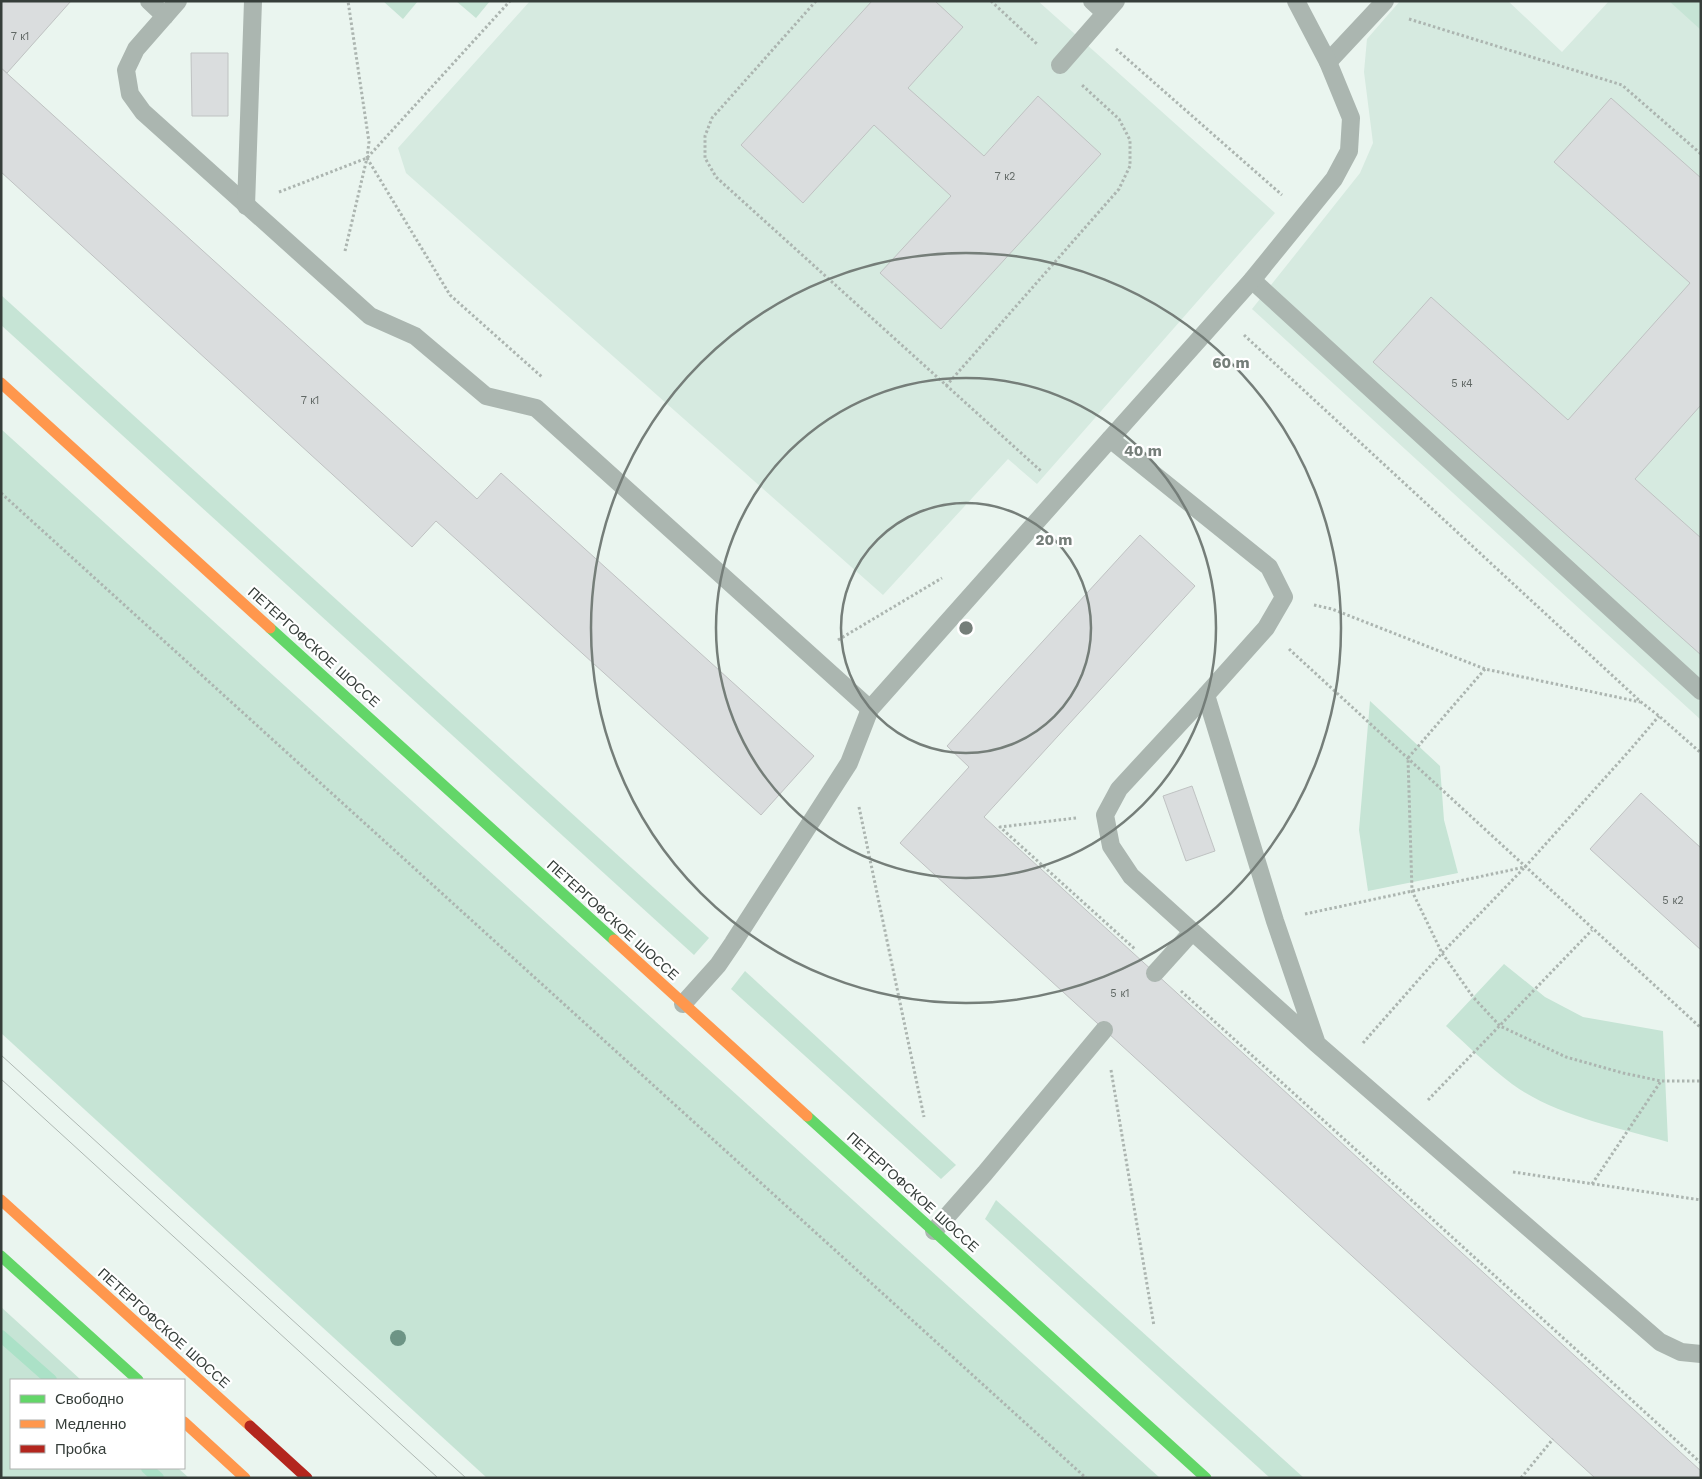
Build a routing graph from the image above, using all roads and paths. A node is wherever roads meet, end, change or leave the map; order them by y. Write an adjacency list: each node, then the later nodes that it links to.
1 (148, 1): 12 (lane)
2 (178, 1): 12 (lane)
3 (253, 1): 18 (lane)
4 (348, 1): 17 (path)
5 (510, 1): 17 (path)
6 (816, 1): 24 (path)
7 (991, 1): 15 (path)
8 (1092, 1): 11 (lane)
9 (1296, 1): 14 (lane)
10 (1381, 5): 14 (lane); 16 (path)
11 (1110, 7): 13 (lane)
12 (165, 16): 18 (lane)
13 (1092, 28): 15 (lane); 19 (path)
14 (1328, 62): 19 (lane)
15 (1060, 65): 24 (path)
16 (1701, 154)
17 (367, 158): 18 (path); 21 (path)
18 (246, 206): 21 (lane)
19 (1304, 216): 20 (lane)
20 (1252, 280): 22 (lane); 33 (lane)
21 (337, 286): 36 (lane)
22 (1222, 314): 25 (lane); 35 (path)
23 (1, 383): 49 (street, ПЕТЕРГОФСКОЕ ШОССЕ)
24 (946, 386): 26 (path)
25 (1110, 439): 29 (lane); 36 (lane)
26 (1045, 475)
27 (1, 493): 73 (path)
28 (949, 574): 31 (path)
29 (1284, 597): 30 (lane); 32 (path)
30 (1266, 628): 34 (lane); 39 (path)
31 (837, 640)
32 (1484, 669): 35 (path); 39 (path)
33 (1701, 691)
34 (1206, 695): 41 (lane); 44 (lane)
35 (1640, 702): 37 (path)
36 (870, 710): 40 (lane)
37 (1659, 716): 38 (path); 42 (path)
38 (1701, 753)
39 (1408, 758): 42 (path); 43 (path)
40 (849, 764): 49 (lane); 57 (path)
41 (1106, 815): 46 (lane); 48 (path)
42 (1525, 867): 43 (path); 45 (path); 47 (path)
43 (1412, 891): 44 (path); 47 (path)
44 (1275, 921): 53 (lane)
45 (1592, 930): 50 (path); 51 (path)
46 (1192, 932): 48 (lane); 53 (lane)
47 (1442, 953): 50 (path); 54 (path)
48 (1156, 972): 70 (path)
49 (683, 1004): 63 (street, ПЕТЕРГОФСКОЕ ШОССЕ)
50 (1500, 1026): 55 (path); 58 (path)
51 (1701, 1028)
52 (1104, 1030): 63 (lane); 65 (path)
53 (1317, 1044): 54 (lane)
54 (1342, 1066): 58 (lane)
55 (1661, 1081): 56 (path); 59 (path)
56 (1701, 1081)
57 (924, 1117)
58 (1406, 1122): 60 (lane)
59 (1592, 1184): 60 (path); 62 (path)
60 (1480, 1186): 66 (lane)
61 (1, 1200): 72 (street, ПЕТЕРГОФСКОЕ ШОССЕ)
62 (1701, 1200)
63 (934, 1231): 74 (street, ПЕТЕРГОФСКОЕ ШОССЕ)
64 (1, 1256): 67 (street)
65 (1154, 1326)
66 (1701, 1354)
67 (137, 1379)
68 (185, 1423): 71 (street)
69 (1553, 1439): 75 (path)
70 (1701, 1463)
71 (245, 1478)
72 (307, 1478)
73 (1086, 1478)
74 (1206, 1478)
75 (1521, 1478)

